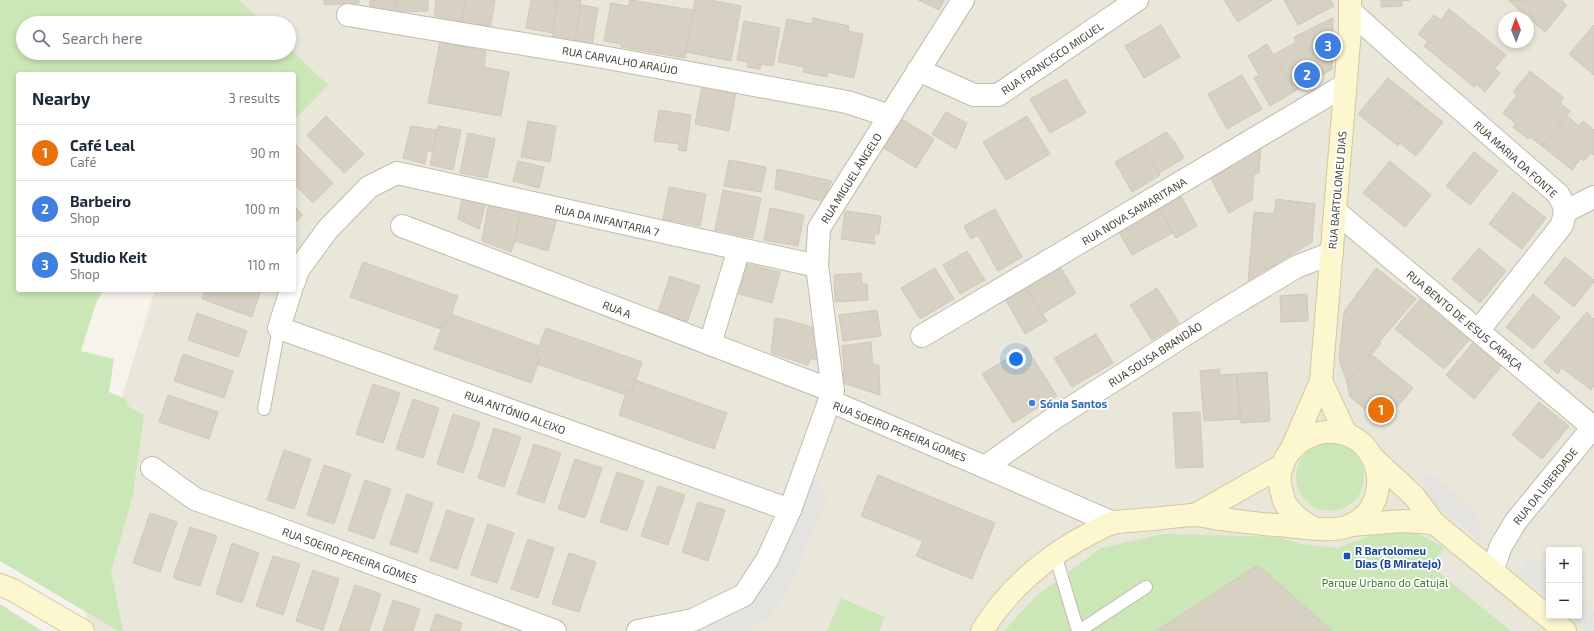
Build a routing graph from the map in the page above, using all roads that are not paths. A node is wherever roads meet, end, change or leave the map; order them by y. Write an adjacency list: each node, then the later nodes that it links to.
1 (963, 0): 5 (street, RUA MIGUEL ÂNGELO)
2 (1137, 0): 5 (street, RUA FRANCISCO MIGUEL)
3 (1350, 5): 6 (street, RUA BARTOLOMEU DIAS); 10 (street, RUA MARIA DA FONTE)
4 (348, 15): 7 (street, RUA CARVALHO ARAÚJO)
5 (918, 70): 7 (street, RUA MIGUEL ÂNGELO)
6 (1345, 85): 9 (street, RUA BARTOLOMEU DIAS); 19 (street, RUA NOVA SAMARITANA)
7 (890, 116): 14 (street, RUA MIGUEL ÂNGELO)
8 (1594, 197): 10 (street)
9 (1335, 211): 13 (street, RUA BARTOLOMEU DIAS); 18 (street, RUA BENTO DE JESUS CARAÇA)
10 (1566, 211): 18 (street)
11 (402, 226): 20 (street, RUA A)
12 (739, 249): 14 (street, RUA DA INFANTARIA 7); 15 (street, RUA DA INFANTARIA 7); 20 (street)
13 (1332, 253): 21 (street, RUA BARTOLOMEU DIAS); 28 (street, RUA SOUSA BRANDÃO)
14 (817, 266): 22 (street, RUA MIGUEL ÂNGELO)
15 (296, 276)
16 (290, 292): 17 (street)
17 (279, 328): 23 (lane); 30 (street, RUA ANTÓNIO ALEIXO)
18 (1478, 331): 24 (street, RUA BENTO DE JESUS CARAÇA)
19 (922, 336)
20 (710, 344): 22 (street, RUA A)
21 (1321, 381): 25 (street); 26 (street, RUA BARTOLOMEU DIAS)
22 (831, 396): 28 (street, RUA SOEIRO PEREIRA GOMES); 30 (street, RUA SOEIRO PEREIRA GOMES)
23 (264, 409)
24 (1594, 427): 37 (street, RUA DA LIBERDADE)
25 (1346, 434): 26 (street); 27 (street)
26 (1287, 456): 31 (street); 35 (street)
27 (1374, 459): 33 (street); 34 (street)
28 (986, 466): 32 (street, RUA SOEIRO PEREIRA GOMES)
29 (152, 468): 41 (street, RUA SOEIRO PEREIRA GOMES)
30 (790, 510): 42 (street, RUA SOEIRO PEREIRA GOMES)
31 (1195, 515): 32 (street); 35 (street)
32 (1113, 523): 36 (street)
33 (1434, 523): 34 (street); 37 (street)
34 (1351, 525): 35 (street)
35 (1313, 528)
36 (1055, 554): 43 (street); 44 (lane)
37 (1492, 571): 45 (street)
38 (0, 585): 40 (street)
39 (1146, 587): 44 (lane)
40 (83, 631)
41 (555, 631)
42 (638, 631)
43 (982, 631)
44 (1079, 631)
45 (1565, 631)

